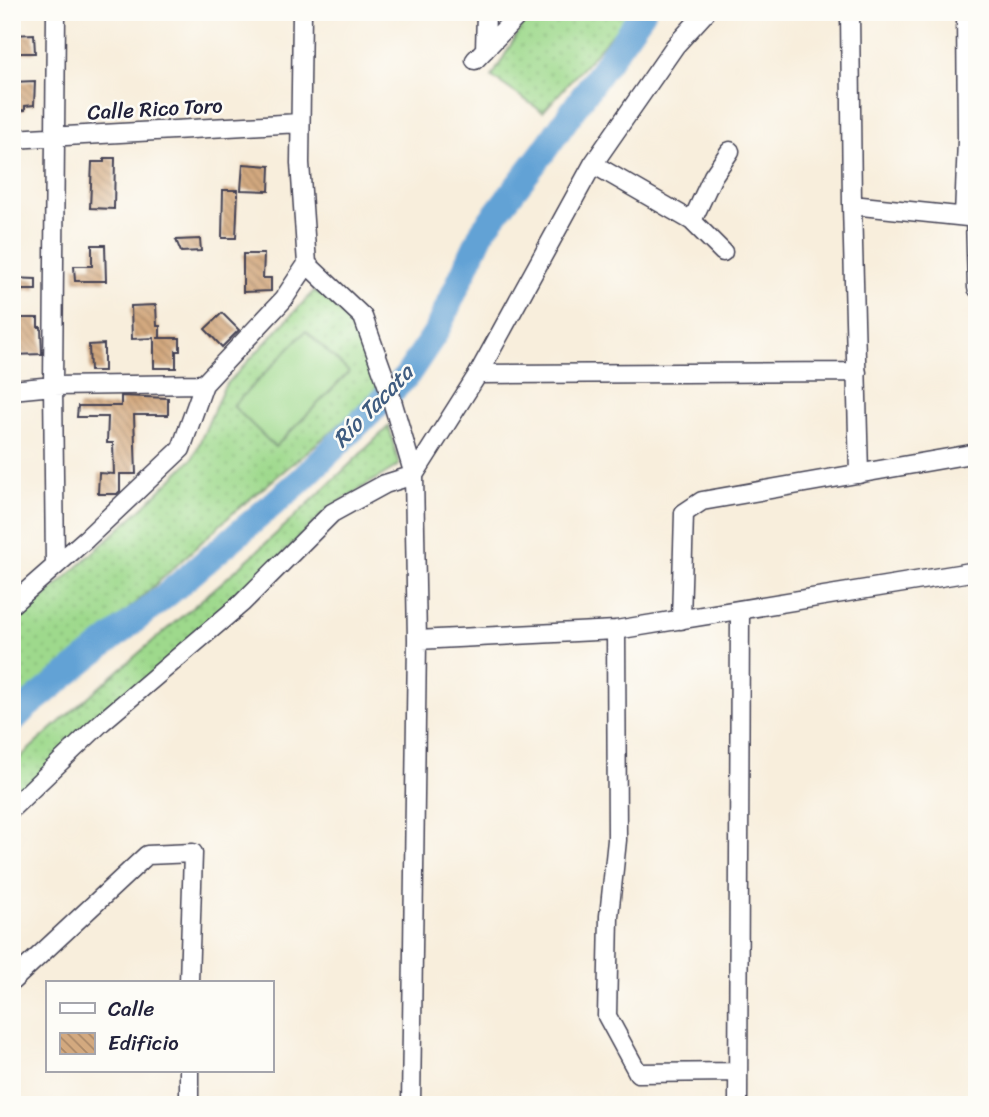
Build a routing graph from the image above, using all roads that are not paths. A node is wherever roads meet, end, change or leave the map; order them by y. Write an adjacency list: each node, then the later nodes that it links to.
1 (56, 12): 9 (street)
2 (302, 12): 8 (street)
3 (486, 12): 4 (street)
4 (521, 12)
5 (706, 12): 12 (street)
6 (850, 12): 13 (street)
7 (966, 12): 14 (street)
8 (300, 123): 9 (street, Calle Rico Toro); 17 (street)
9 (54, 137): 10 (street, Calle Rico Toro); 22 (street)
10 (12, 139)
11 (730, 150): 15 (street)
12 (593, 164): 15 (street); 20 (street)
13 (852, 205): 14 (street); 19 (street)
14 (972, 217): 18 (street)
15 (692, 221): 16 (street)
16 (723, 252)
17 (307, 264): 21 (street); 26 (street)
18 (977, 288)
19 (857, 372): 20 (street); 25 (street)
20 (478, 374): 26 (street)
21 (204, 384): 22 (street); 27 (street)
22 (53, 386): 23 (street); 27 (street)
23 (12, 390)
24 (977, 453): 25 (street)
25 (859, 474): 31 (street)
26 (414, 475): 33 (street); 34 (street)
27 (55, 565): 29 (street)
28 (977, 571): 30 (street)
29 (12, 604)
30 (740, 610): 31 (street); 38 (street)
31 (681, 620): 32 (street)
32 (616, 630): 33 (street); 38 (street)
33 (416, 640): 40 (street)
34 (12, 808)
35 (12, 981): 36 (street)
36 (189, 981)
37 (189, 1072): 39 (street)
38 (738, 1072): 41 (street)
39 (189, 1105)
40 (411, 1105)
41 (738, 1105)

